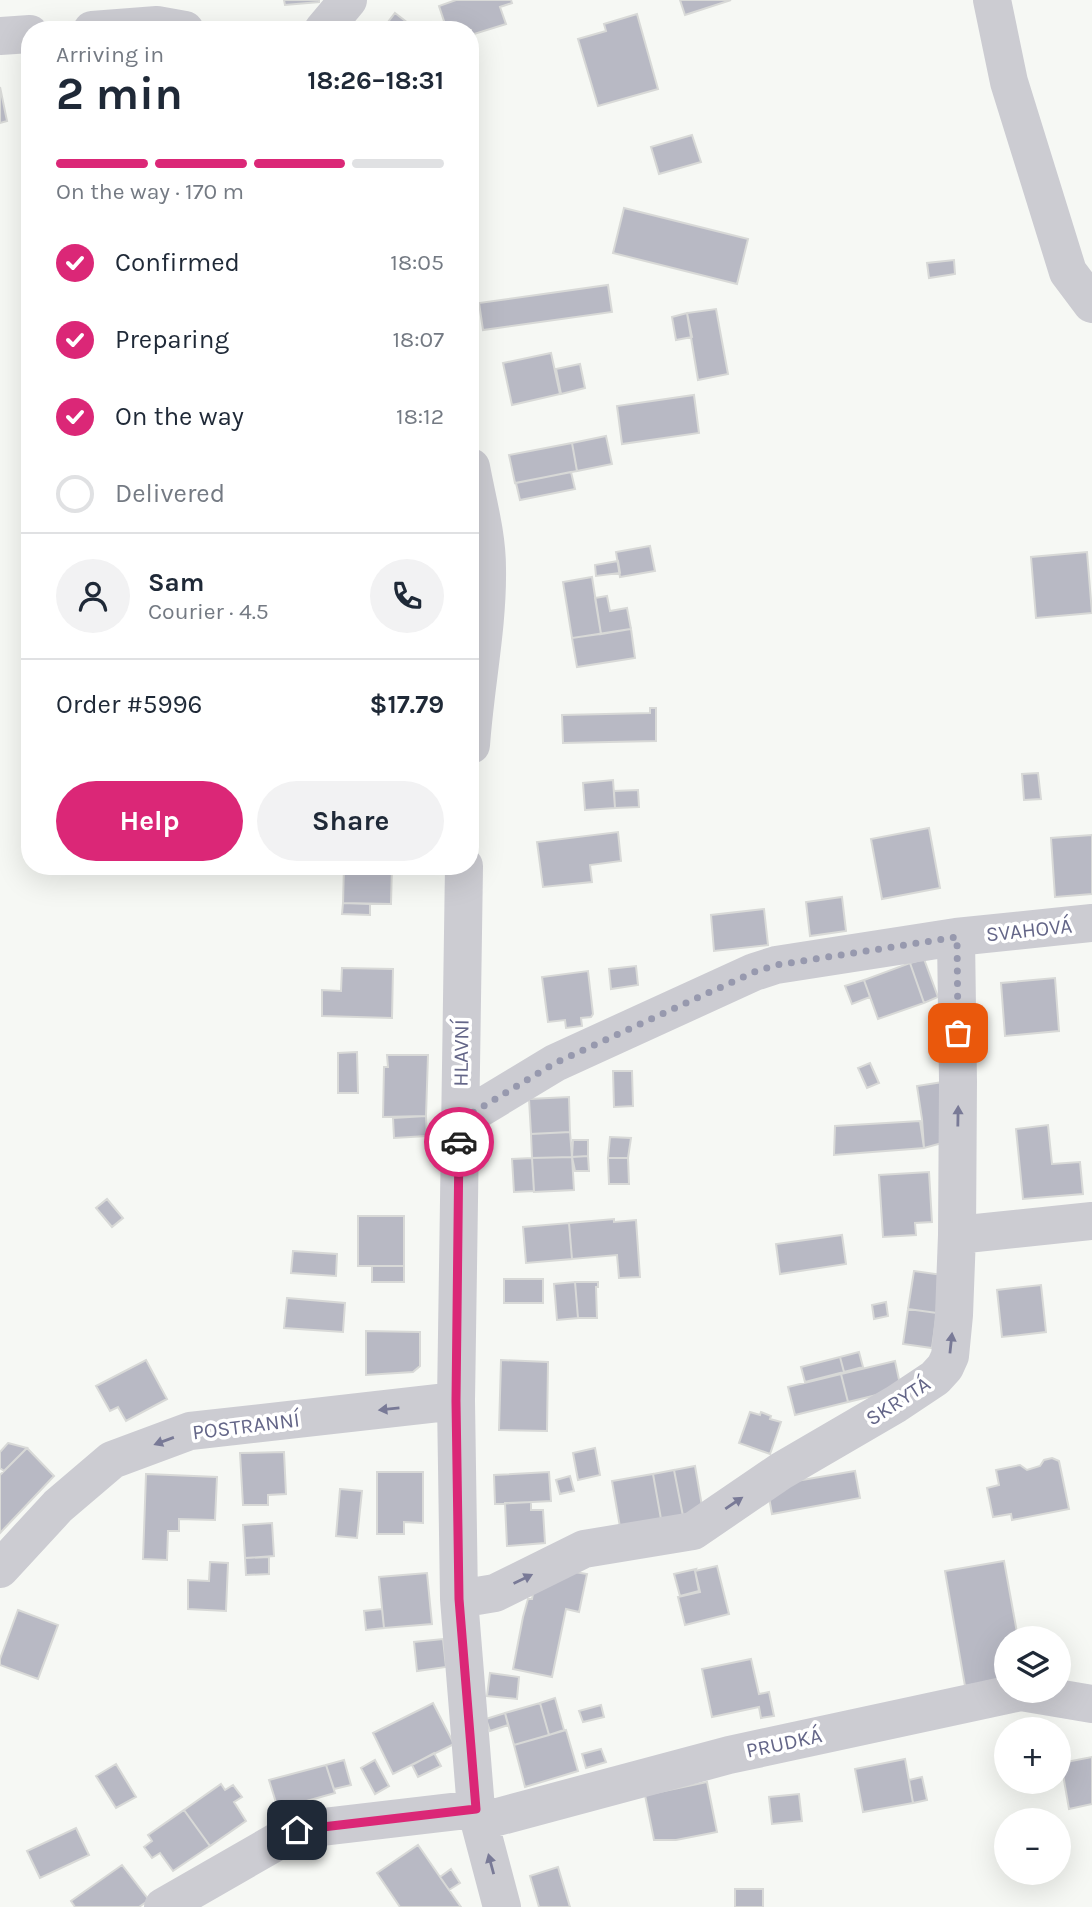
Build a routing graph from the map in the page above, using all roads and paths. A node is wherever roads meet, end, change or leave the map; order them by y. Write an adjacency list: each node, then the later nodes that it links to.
1 (348, 0): 3 (street)
2 (992, 0): 6 (street)
3 (330, 21)
4 (21, 35): 5 (street)
5 (0, 36)
6 (1092, 304)
7 (479, 509): 8 (street)
8 (479, 672)
9 (464, 875): 12 (street, HLAVNÍ)
10 (1092, 923): 11 (street, SVAHOVÁ)
11 (957, 937): 12 (street, SVAHOVÁ); 14 (street, SKRYTÁ, one-way to 11)
12 (459, 1121): 15 (street, HLAVNÍ)
13 (1092, 1221): 14 (street)
14 (957, 1235): 17 (street, SKRYTÁ, one-way to 14)
15 (456, 1401): 16 (street, POSTRANNÍ, one-way to 16); 17 (street, HLAVNÍ)
16 (0, 1569)
17 (459, 1599): 19 (street, HLAVNÍ)
18 (1092, 1704): 19 (street, PRUDKÁ)
19 (478, 1815): 20 (street, PRUDKÁ); 21 (street, HLAVNÍ, one-way to 19)
20 (163, 1907)
21 (502, 1907)

